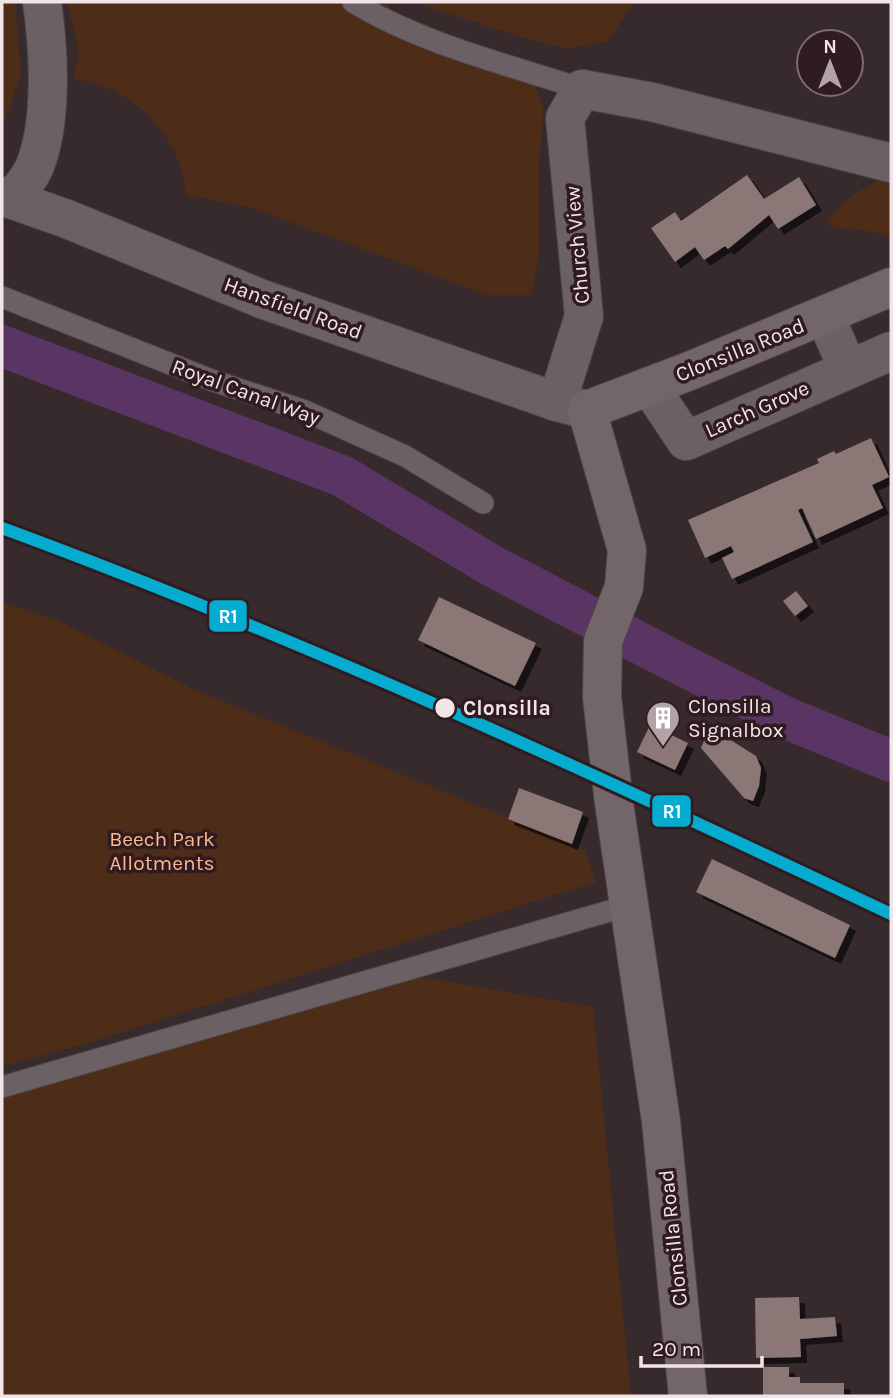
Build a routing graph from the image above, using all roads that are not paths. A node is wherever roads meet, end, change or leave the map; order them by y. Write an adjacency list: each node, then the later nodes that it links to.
1 (42, 2): 5 (street)
2 (353, 2): 3 (lane)
3 (582, 89): 4 (street); 12 (street, Church View)
4 (891, 163)
5 (7, 198): 12 (street, Hansfield Road)
6 (891, 288): 8 (main road, Clonsilla Road)
7 (2, 297): 13 (lane, Royal Canal Way)
8 (825, 316): 10 (street); 11 (main road, Clonsilla Road)
9 (891, 351): 10 (street, Larch Grove)
10 (848, 369): 11 (street, Larch Grove)
11 (650, 387): 12 (main road, Clonsilla Road)
12 (572, 406): 14 (main road, Clonsilla Road)
13 (483, 503)
14 (630, 905): 15 (lane); 16 (main road, Clonsilla Road)
15 (2, 1087)
16 (688, 1396)

